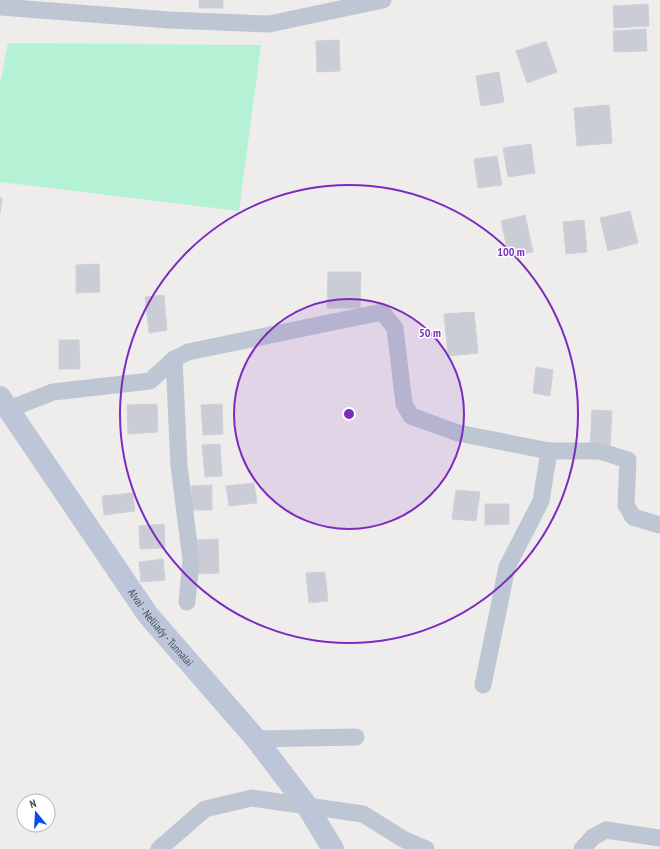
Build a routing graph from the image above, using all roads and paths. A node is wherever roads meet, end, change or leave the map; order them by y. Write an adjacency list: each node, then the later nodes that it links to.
1 (383, 0): 2 (street)
2 (0, 7)
3 (174, 359): 4 (street); 5 (street); 7 (street)
4 (5, 403): 10 (main road, Alvai - Nelliady - Tunnalai)
5 (549, 451): 6 (street); 8 (street)
6 (660, 525)
7 (187, 602)
8 (484, 685)
9 (356, 737): 10 (street)
10 (256, 739): 11 (main road, Alvai - Nelliady - Tunnalai)
11 (307, 806): 13 (street); 14 (main road, Alvai - Nelliady - Tunnalai); 15 (street)
12 (660, 838): 16 (street)
13 (158, 849)
14 (333, 849)
15 (426, 849)
16 (582, 849)

